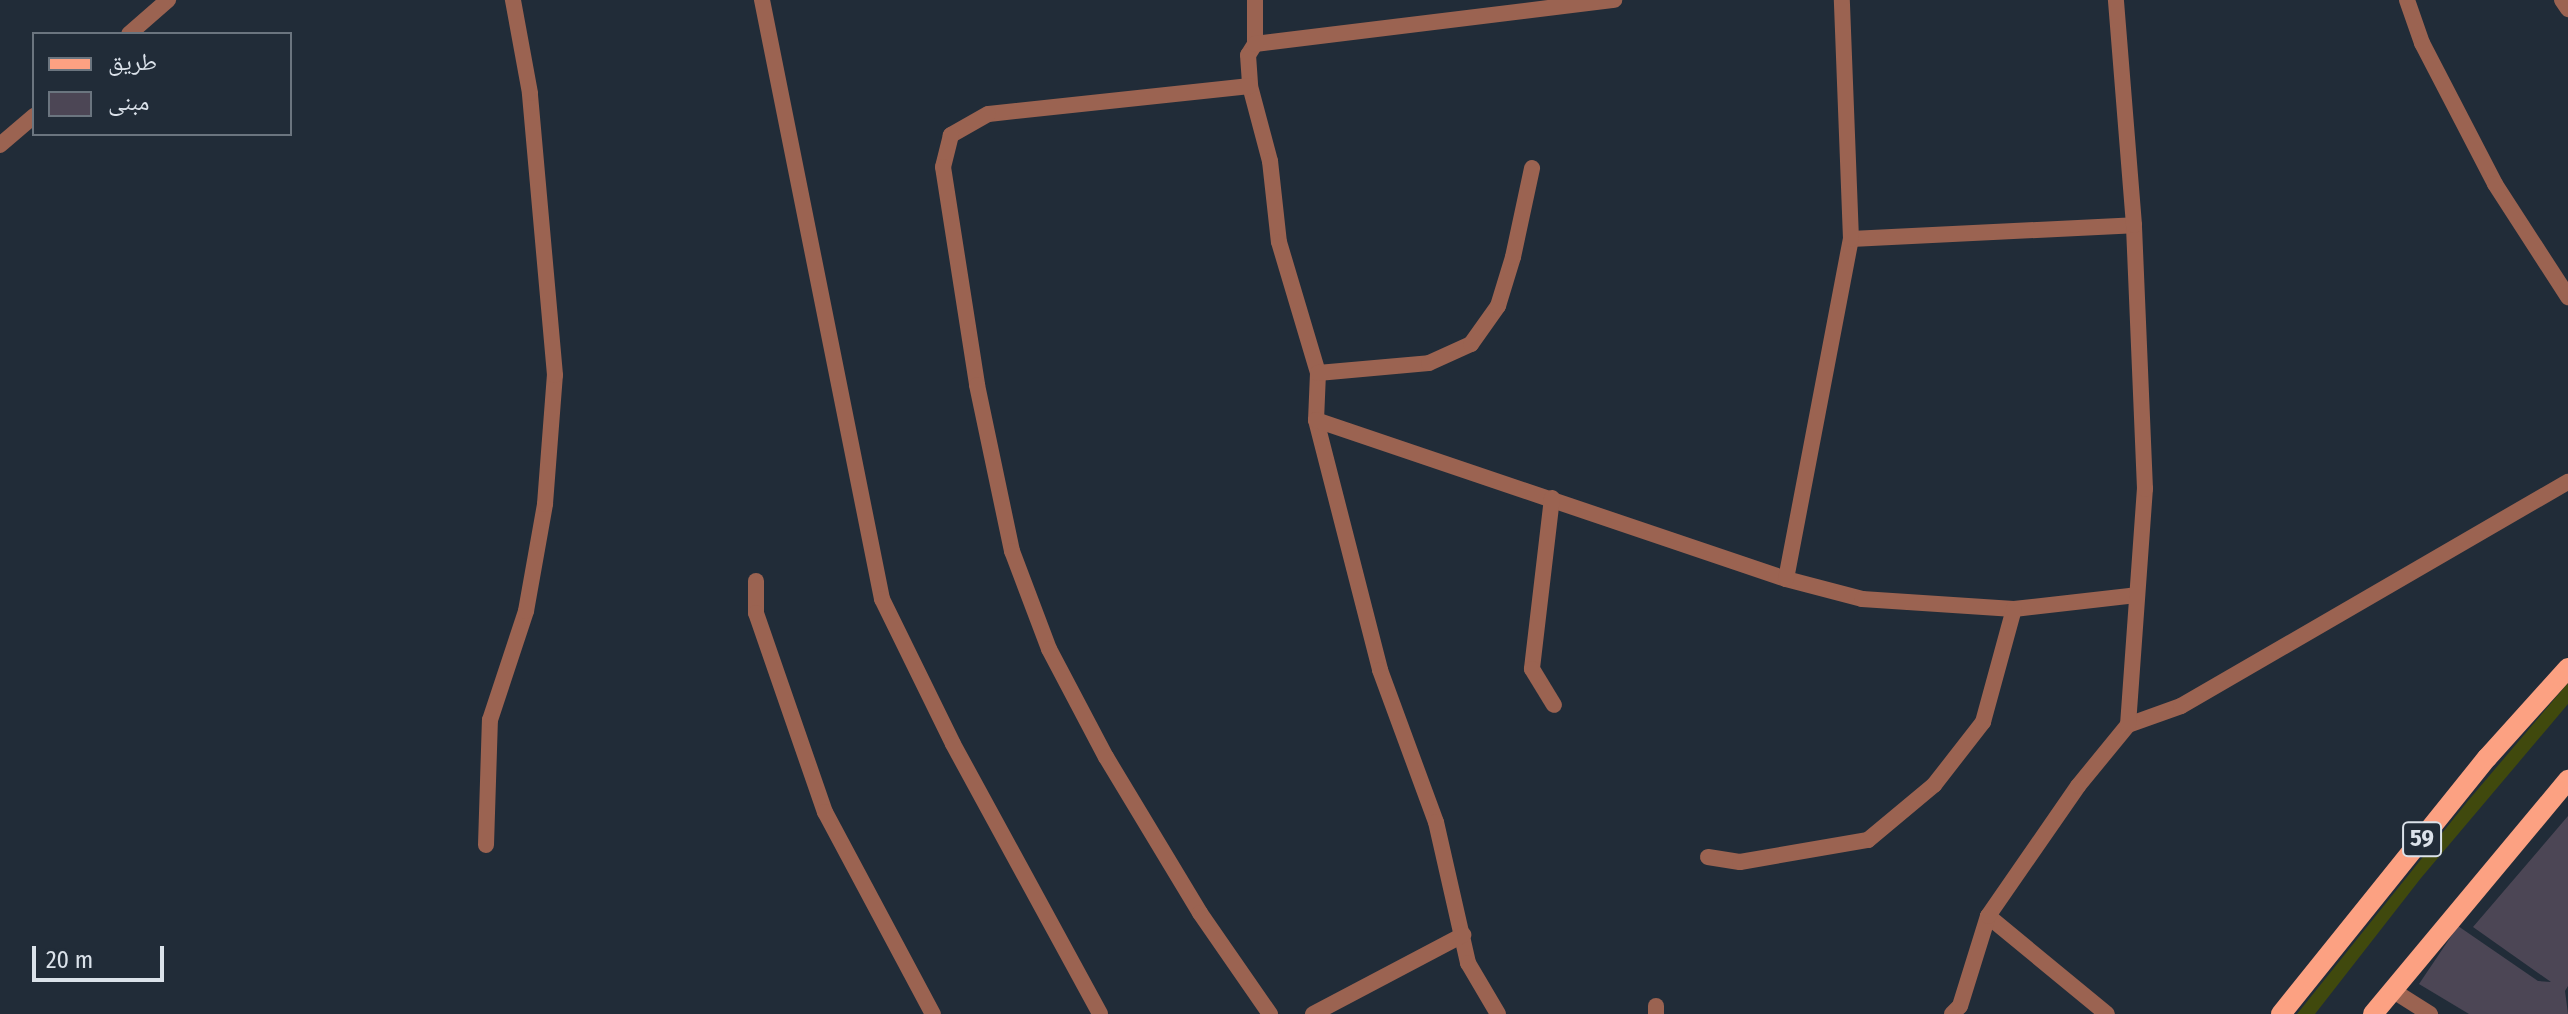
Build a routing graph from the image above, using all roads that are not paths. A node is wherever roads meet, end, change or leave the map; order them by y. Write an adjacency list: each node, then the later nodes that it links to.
1 (168, 0): 11 (street)
2 (513, 0): 32 (street)
3 (762, 0): 38 (street)
4 (1255, 0): 12 (street)
5 (1614, 0): 12 (street)
6 (1842, 0): 18 (street)
7 (2116, 0): 17 (street)
8 (2407, 0): 19 (street)
9 (2562, 0): 10 (street)
10 (2568, 9)
11 (131, 32)
12 (1255, 44): 13 (street)
13 (1250, 86): 20 (street); 39 (street)
14 (32, 118): 15 (street)
15 (0, 145)
16 (1532, 168): 20 (street)
17 (2134, 225): 18 (street); 26 (street)
18 (1851, 239): 24 (street)
19 (2568, 297)
20 (1318, 373): 21 (street)
21 (1316, 420): 23 (street); 35 (street)
22 (2568, 482): 30 (street)
23 (1552, 498): 24 (street); 29 (street)
24 (1786, 579): 27 (street)
25 (756, 581): 37 (street)
26 (2136, 595): 27 (street); 30 (street)
27 (2014, 609): 33 (street)
28 (2568, 668): 44 (main road, 59)
29 (1554, 705)
30 (2128, 725): 34 (street)
31 (2568, 780): 36 (main road)
32 (486, 845)
33 (1708, 857)
34 (1988, 916): 42 (street); 43 (street)
35 (1463, 935): 40 (street); 41 (street)
36 (2392, 990): 45 (main road); 46 (street)
37 (933, 1014)
38 (1100, 1014)
39 (1270, 1014)
40 (1313, 1014)
41 (1498, 1014)
42 (1952, 1014)
43 (2107, 1014)
44 (2281, 1014)
45 (2373, 1014)
46 (2430, 1014)

